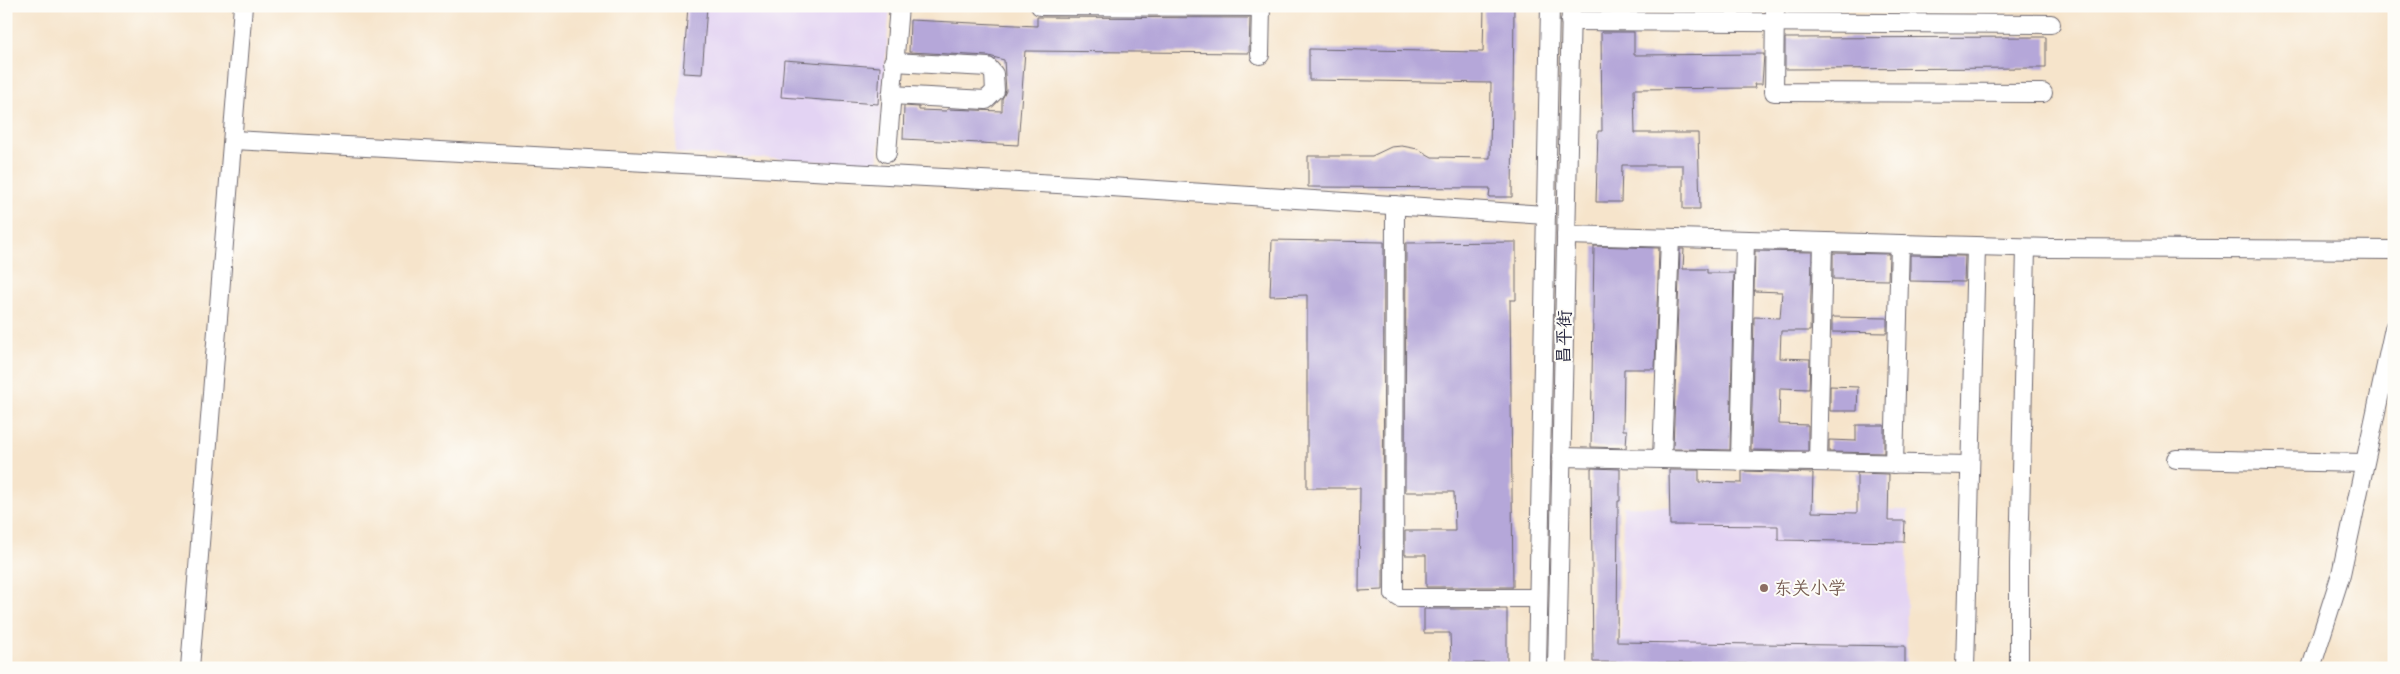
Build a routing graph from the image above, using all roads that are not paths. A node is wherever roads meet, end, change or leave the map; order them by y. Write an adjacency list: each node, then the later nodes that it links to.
1 (243, 6): 13 (street)
2 (899, 6): 10 (street)
3 (1040, 6): 4 (street)
4 (1261, 6): 9 (street)
5 (1550, 6): 16 (street, 昌平街)
6 (1571, 14): 7 (street); 17 (street, 昌平街)
7 (1775, 14): 8 (street); 11 (street)
8 (2051, 24)
9 (1260, 55)
10 (893, 62): 12 (street); 12 (street)
11 (2042, 93)
12 (891, 95): 14 (street)
13 (233, 140): 15 (street); 35 (street)
14 (887, 153)
15 (1395, 205): 16 (street); 34 (street)
16 (1546, 215): 34 (street, 昌平街)
17 (1566, 235): 18 (street); 26 (street, 昌平街)
18 (1670, 238): 19 (street); 27 (street)
19 (1746, 240): 20 (street); 29 (street)
20 (1823, 242): 21 (street); 30 (street)
21 (1900, 244): 22 (street); 32 (street)
22 (1976, 247): 23 (street); 33 (street)
23 (2026, 248): 24 (street); 39 (street)
24 (2394, 250)
25 (2394, 328): 31 (street)
26 (1561, 457): 27 (street); 37 (street, 昌平街)
27 (1662, 459): 29 (street)
28 (2176, 459): 31 (street)
29 (1740, 460): 30 (street)
30 (1818, 462): 32 (street)
31 (2364, 463): 40 (street)
32 (1894, 464): 33 (street)
33 (1970, 465): 38 (street)
34 (1538, 598): 36 (street, 昌平街)
35 (190, 668)
36 (1537, 668)
37 (1557, 668)
38 (1965, 668)
39 (2019, 668)
40 (2311, 668)

